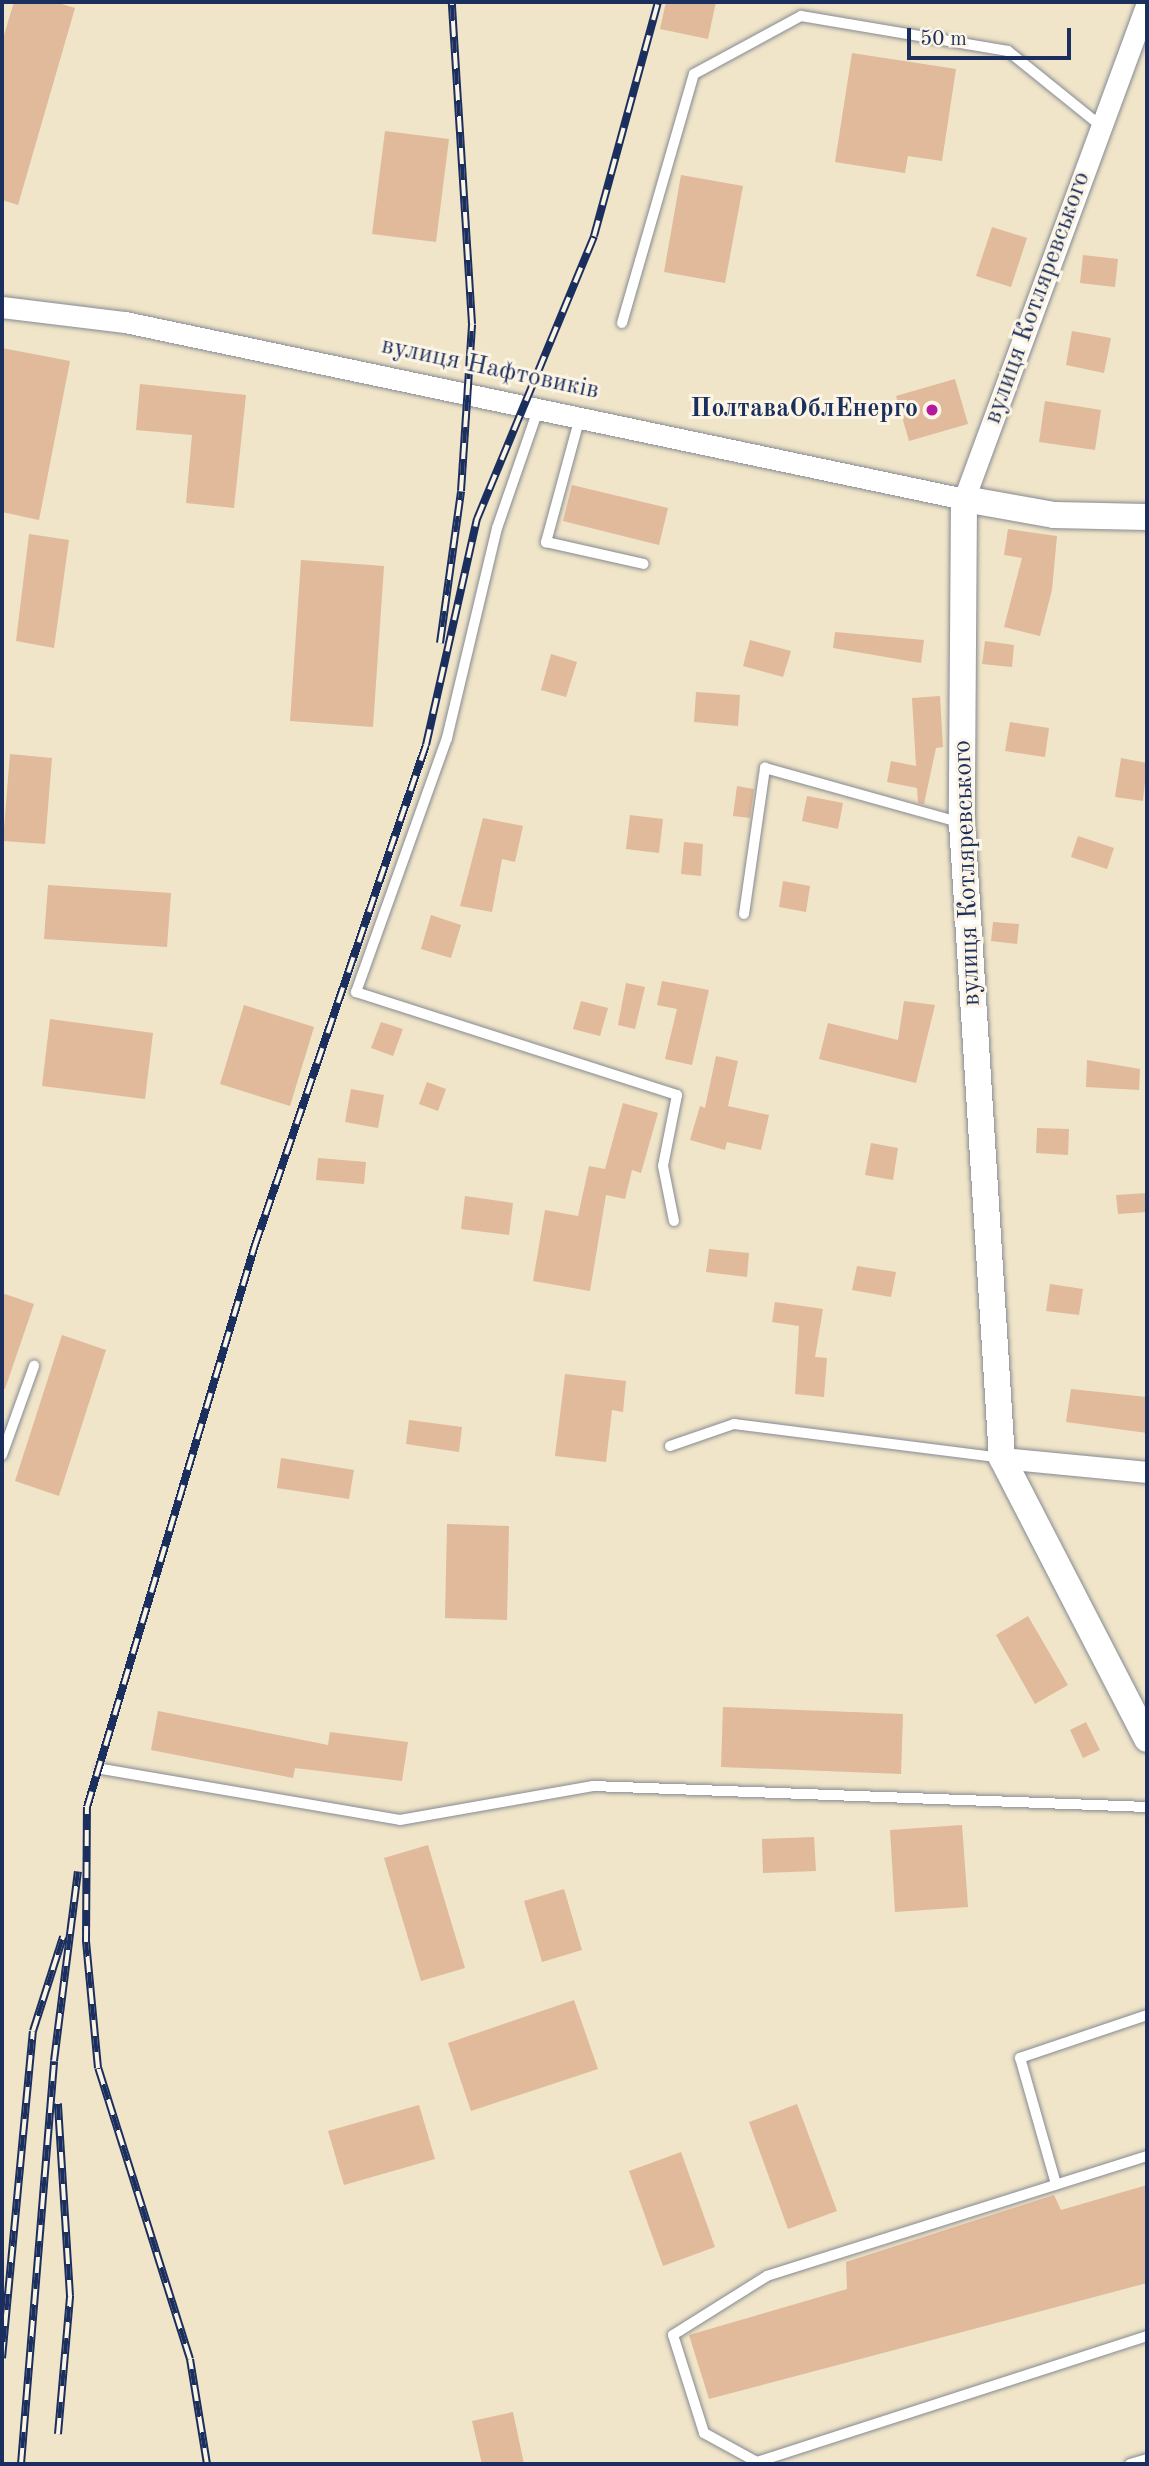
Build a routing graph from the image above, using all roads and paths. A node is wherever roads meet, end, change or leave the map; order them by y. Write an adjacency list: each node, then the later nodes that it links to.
1 (1147, 3): 2 (street, вулиця Котляревського)
2 (1101, 126): 4 (lane); 7 (street, вулиця Котляревського)
3 (2, 307): 5 (street, вулиця Нафтовиків)
4 (622, 323)
5 (539, 407): 6 (street, вулиця Нафтовиків); 12 (lane)
6 (580, 417): 7 (street, вулиця Нафтовиків); 9 (lane)
7 (964, 499): 8 (street); 10 (street, вулиця Котляревського)
8 (1147, 517)
9 (644, 564)
10 (962, 822): 11 (lane); 16 (street, вулиця Котляревського)
11 (744, 914)
12 (674, 1221)
13 (34, 1366): 15 (lane)
14 (670, 1446): 16 (lane)
15 (2, 1455)
16 (1002, 1458): 17 (street); 18 (street, вулиця Котляревського)
17 (1147, 1472)
18 (1147, 1739)
19 (102, 1769): 20 (lane)
20 (1147, 1807)
21 (1147, 2015): 23 (lane)
22 (1147, 2156): 23 (lane)
23 (1056, 2184): 24 (lane)
24 (1147, 2336)
25 (1147, 2459): 26 (lane)
26 (1130, 2464)

